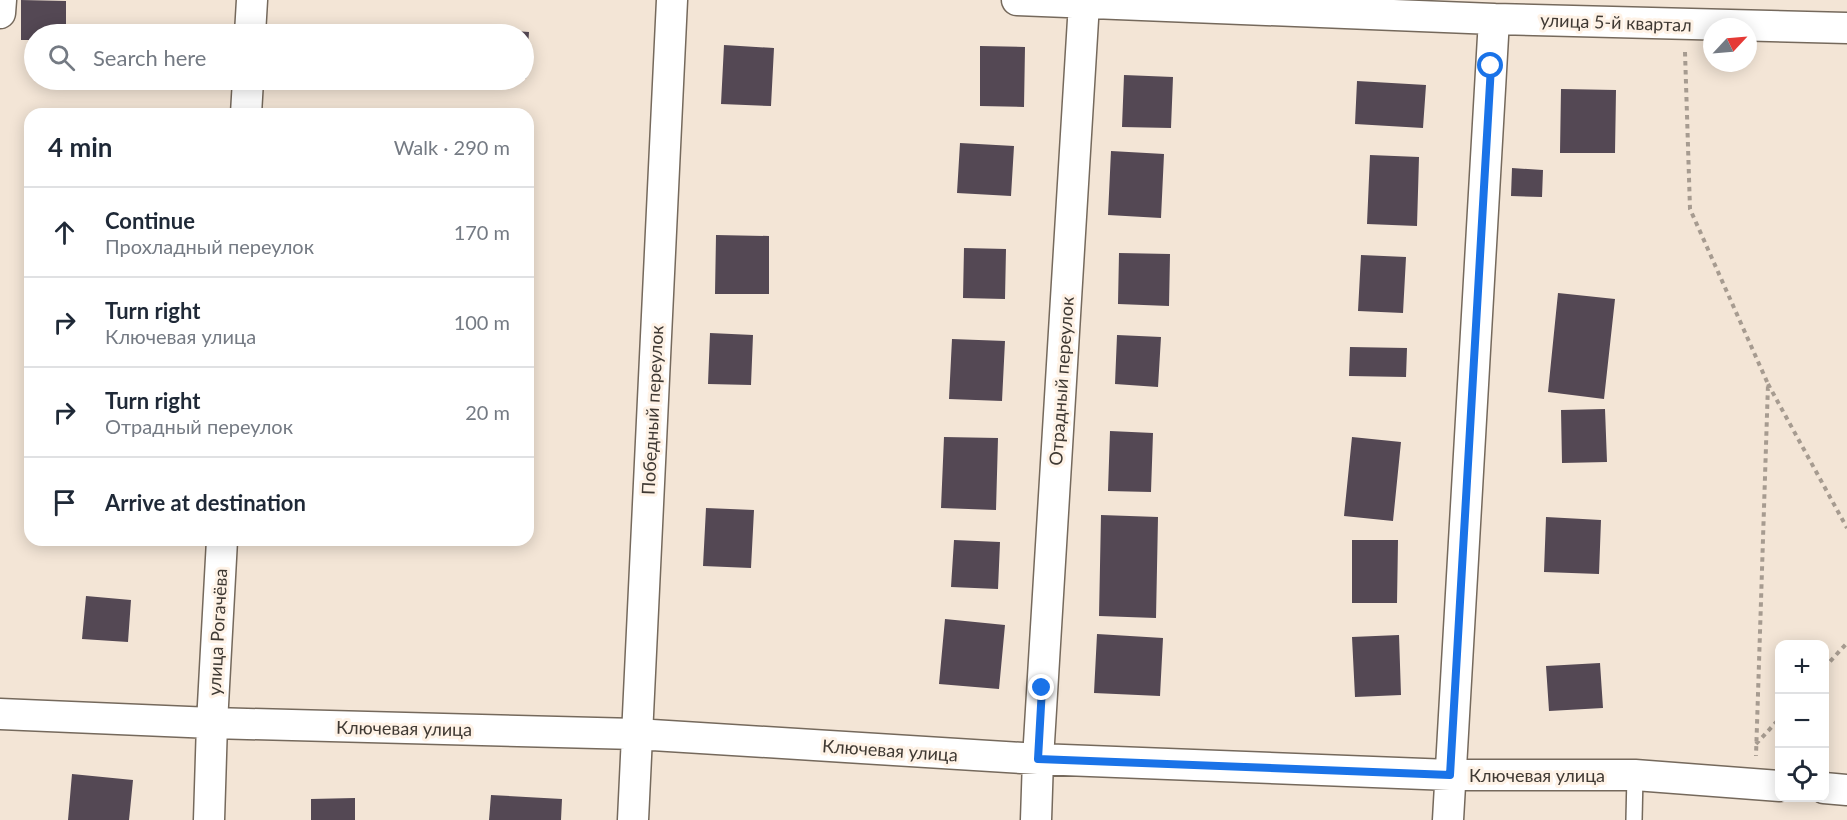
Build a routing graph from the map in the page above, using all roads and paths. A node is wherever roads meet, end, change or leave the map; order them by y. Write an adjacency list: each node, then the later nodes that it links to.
1 (1, 0): 6 (street)
2 (252, 0): 8 (street)
3 (672, 0): 21 (street, Победный переулок)
4 (1017, 0): 5 (street, улица 5-й квартал)
5 (1084, 3): 7 (street, улица 5-й квартал); 23 (street, Отрадный переулок)
6 (0, 13)
7 (1494, 19): 9 (street, улица 5-й квартал); 24 (street)
8 (251, 24)
9 (1684, 24): 10 (street, улица 5-й квартал); 13 (path)
10 (1847, 28)
11 (247, 90): 12 (street)
12 (246, 108)
13 (1768, 384): 14 (path); 22 (path)
14 (1847, 528)
15 (222, 546): 19 (street, улица Рогачёва)
16 (1847, 644): 17 (path)
17 (1829, 663)
18 (0, 714): 19 (street, Ключевая улица)
19 (212, 723): 21 (street, Ключевая улица); 29 (street, улица Рогачёва)
20 (1775, 723): 22 (path)
21 (636, 734): 23 (street, Ключевая улица); 30 (street, Победный переулок)
22 (1756, 744): 26 (path)
23 (1038, 759): 24 (street, Ключевая улица); 31 (street, Отрадный переулок)
24 (1450, 775): 25 (street, Ключевая улица); 32 (street)
25 (1635, 775): 26 (street, Ключевая улица); 33 (lane)
26 (1769, 785)
27 (1829, 788): 28 (street)
28 (1847, 790)
29 (209, 820)
30 (633, 820)
31 (1036, 820)
32 (1448, 820)
33 (1634, 820)

